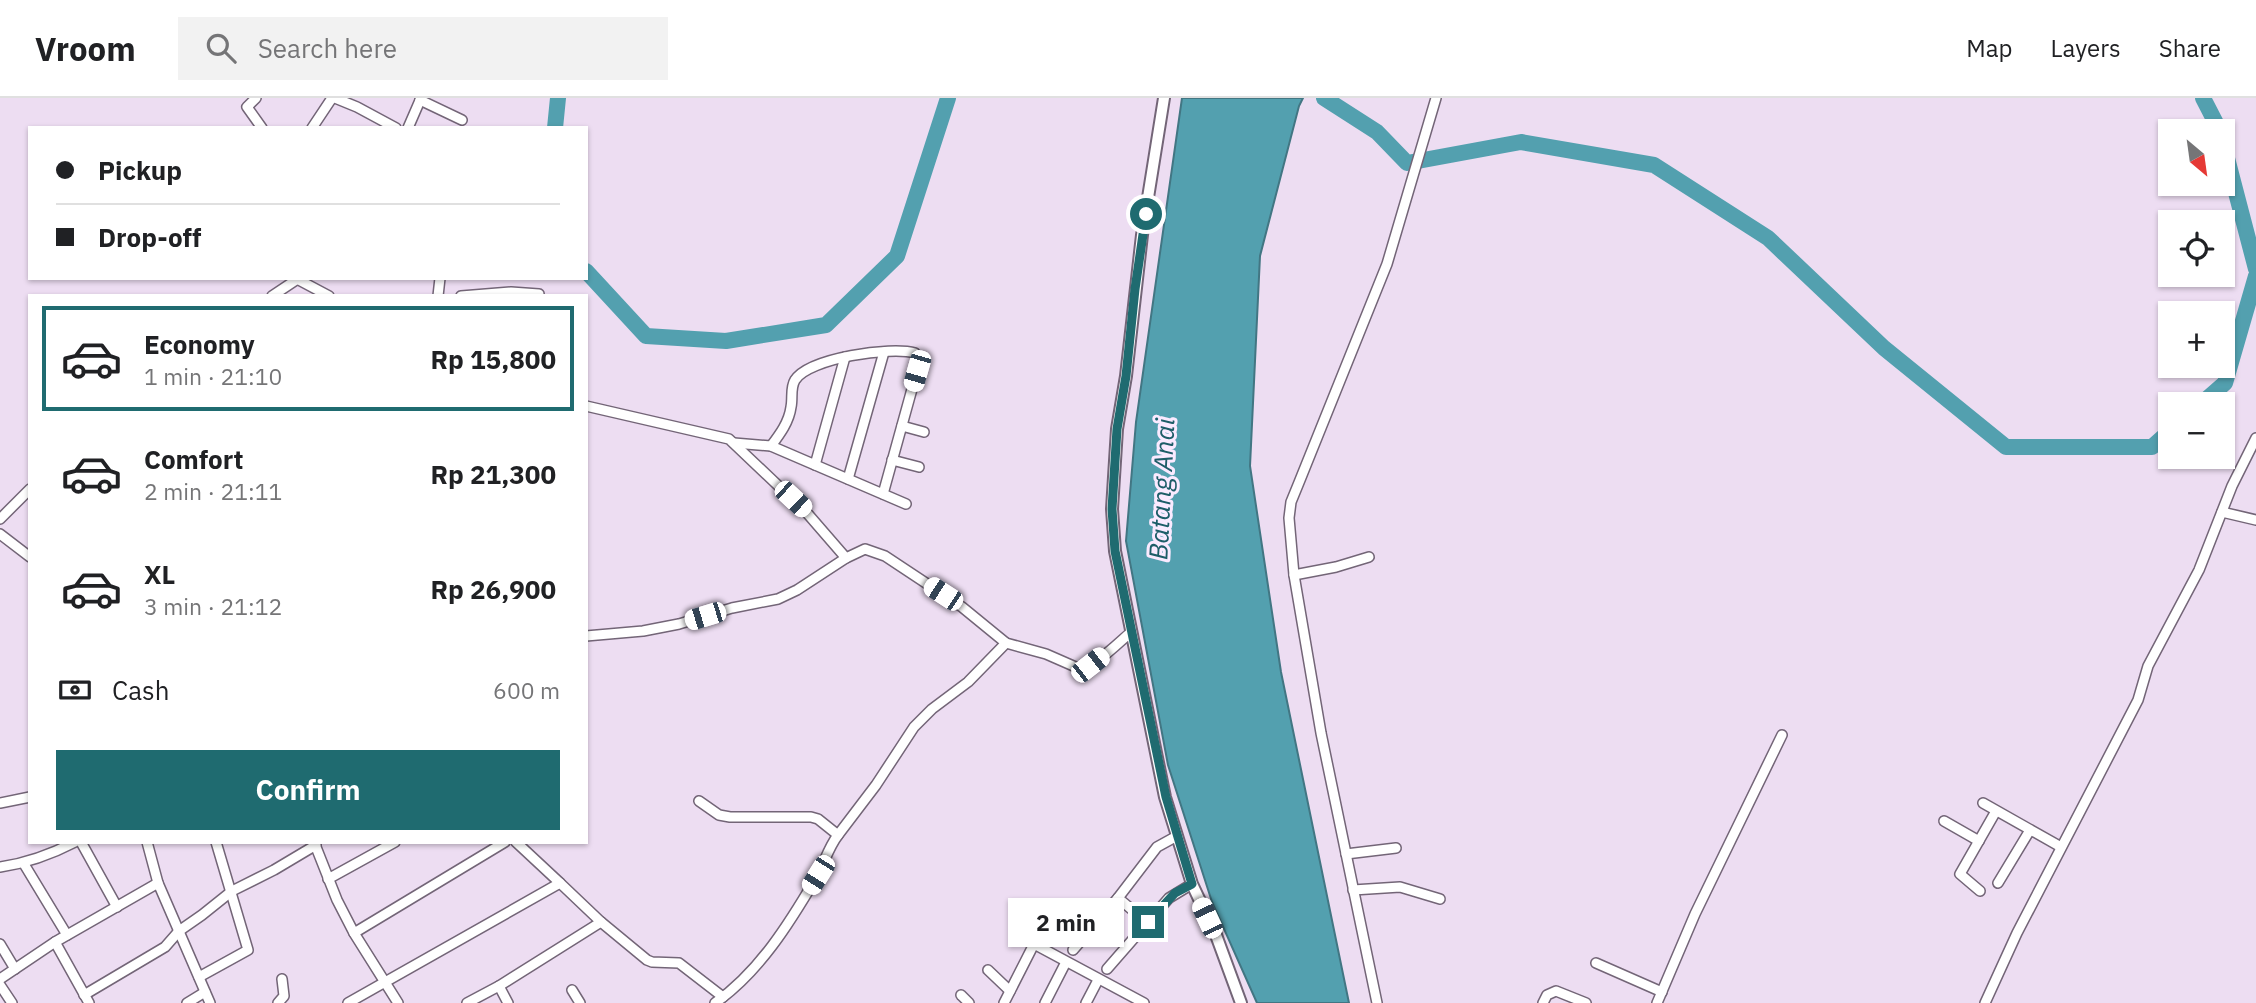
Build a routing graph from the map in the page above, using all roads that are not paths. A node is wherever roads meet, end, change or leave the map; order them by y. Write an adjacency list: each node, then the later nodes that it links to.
1 (256, 98): 7 (street)
2 (333, 98): 8 (street); 9 (street)
3 (1164, 98): 40 (street)
4 (1436, 98): 39 (street)
5 (420, 99): 6 (street); 10 (street)
6 (462, 120)
7 (261, 126)
8 (313, 126)
9 (392, 126)
10 (409, 126)
11 (296, 280): 13 (street)
12 (300, 280): 14 (street)
13 (275, 294)
14 (326, 294)
15 (486, 294): 16 (street)
16 (539, 294)
17 (884, 352): 18 (street); 20 (street); 28 (street)
18 (845, 357): 24 (street); 26 (street)
19 (588, 406): 23 (street)
20 (902, 426): 21 (street); 25 (street)
21 (924, 432)
22 (2256, 440): 32 (street)
23 (734, 443): 24 (street); 38 (street)
24 (771, 446): 26 (street)
25 (892, 460): 27 (street); 30 (street)
26 (815, 465): 28 (street)
27 (919, 467)
28 (848, 479): 30 (street)
29 (28, 491): 33 (street)
30 (883, 494): 31 (street)
31 (906, 504)
32 (2222, 512): 34 (street); 63 (street)
33 (0, 519)
34 (2256, 520)
35 (0, 534): 36 (street)
36 (28, 555)
37 (1368, 557): 39 (street)
38 (846, 558): 41 (street); 42 (street)
39 (1294, 575): 65 (street)
40 (1130, 633): 42 (street); 52 (street)
41 (588, 636)
42 (1006, 643): 51 (street)
43 (1782, 735): 102 (street)
44 (28, 797): 46 (street)
45 (699, 802): 51 (street)
46 (0, 803)
47 (1983, 803): 48 (street)
48 (1996, 811): 50 (street); 53 (street)
49 (1944, 821): 53 (street)
50 (2030, 830): 63 (street); 71 (street)
51 (838, 835): 105 (street)
52 (1177, 836): 72 (street); 76 (street)
53 (1979, 841): 75 (street)
54 (71, 844): 66 (street)
55 (82, 844): 78 (street)
56 (148, 844): 69 (street)
57 (217, 844): 74 (street)
58 (313, 844): 74 (street)
59 (315, 844): 68 (street)
60 (391, 844): 68 (street)
61 (502, 844): 82 (street)
62 (518, 844): 70 (street)
63 (2061, 847): 125 (street)
64 (1396, 848): 65 (street)
65 (1346, 854): 73 (street)
66 (24, 864): 67 (street); 83 (street)
67 (0, 867)
68 (328, 879): 82 (street)
69 (158, 883): 78 (street); 81 (street)
70 (560, 883): 79 (street); 96 (street)
71 (1998, 883)
72 (1192, 884): 80 (street); 120 (street)
73 (1353, 890): 77 (street); 121 (street)
74 (232, 891): 81 (street); 92 (street)
75 (1980, 891)
76 (1118, 898): 80 (street); 86 (street)
77 (1440, 899)
78 (117, 907): 83 (street)
79 (601, 922): 98 (street); 105 (street)
80 (1148, 922): 90 (street)
81 (179, 931): 92 (street); 104 (street)
82 (355, 933): 96 (street)
83 (67, 935): 84 (street)
84 (55, 942): 89 (street); 104 (street)
85 (0, 944): 89 (street)
86 (1073, 950)
87 (1066, 962): 95 (street); 100 (street); 117 (street)
88 (1596, 963): 102 (street)
89 (15, 969): 93 (street)
90 (1107, 969)
91 (988, 970): 100 (street)
92 (199, 977): 101 (street)
93 (0, 979)
94 (282, 979): 109 (street)
95 (1098, 980): 118 (street); 119 (street)
96 (385, 982): 110 (street); 111 (street)
97 (0, 985): 106 (street)
98 (499, 986): 112 (street); 113 (street)
99 (572, 990): 114 (street)
100 (1010, 991): 116 (street)
101 (205, 992): 107 (street); 108 (street)
102 (1662, 992): 124 (street)
103 (961, 995): 115 (street)
104 (87, 999)
105 (719, 1000)
106 (12, 1003)
107 (187, 1003)
108 (210, 1003)
109 (278, 1003)
110 (348, 1003)
111 (398, 1003)
112 (467, 1003)
113 (508, 1003)
114 (580, 1003)
115 (969, 1003)
116 (1004, 1003)
117 (1045, 1003)
118 (1086, 1003)
119 (1144, 1003)
120 (1241, 1003)
121 (1377, 1003)
122 (1544, 1003): 123 (street)
123 (1586, 1003)
124 (1657, 1003)
125 (1985, 1003)

